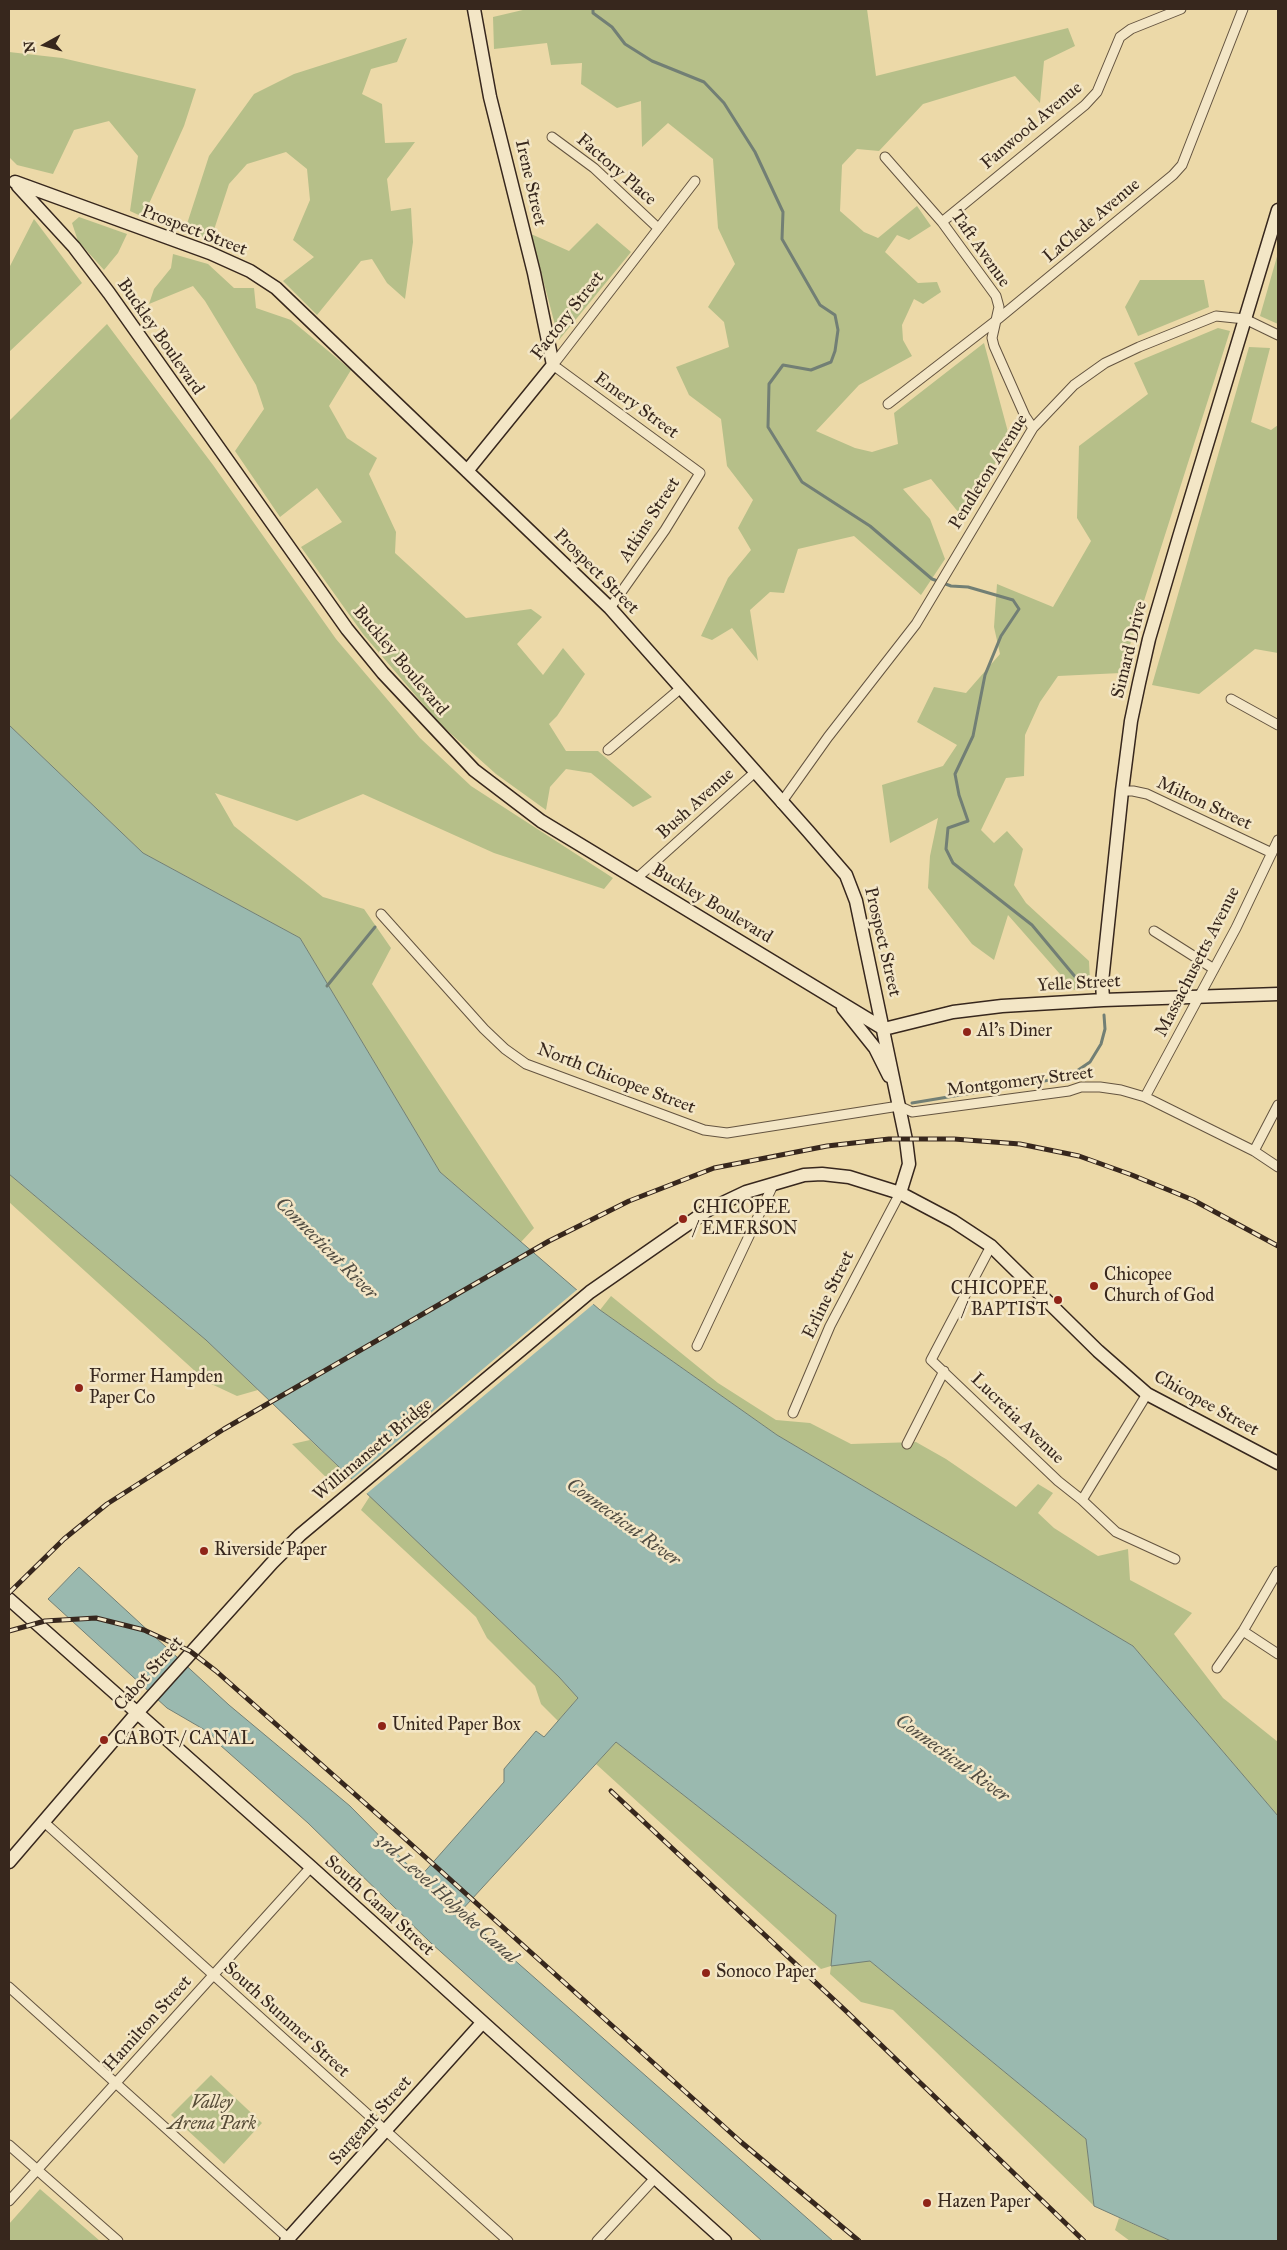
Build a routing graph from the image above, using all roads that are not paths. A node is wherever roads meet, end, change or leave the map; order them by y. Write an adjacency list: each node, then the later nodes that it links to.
1 (474, 9): 14 (street, Irene Street)
2 (1180, 9): 9 (street, Fanwood Avenue)
3 (1243, 9): 11 (street, LaClede Avenue)
4 (552, 137): 10 (street, Factory Place)
5 (886, 157): 9 (street, Taft Avenue)
6 (12, 179): 17 (street, Prospect Street); 29 (street, Buckley Boulevard)
7 (695, 181): 10 (street, Factory Street)
8 (1278, 210): 12 (street)
9 (942, 222): 11 (street, Taft Avenue)
10 (658, 228): 14 (street, Factory Street)
11 (998, 319): 15 (street, LaClede Avenue); 16 (street, Taft Avenue)
12 (1246, 319): 13 (street); 16 (street, Pendleton Avenue); 25 (street, Simard Drive)
13 (1278, 335)
14 (552, 365): 17 (street, Factory Street); 18 (street, Emery Street)
15 (888, 404)
16 (1033, 428): 26 (street, Pendleton Avenue)
17 (467, 470): 19 (street, Prospect Street)
18 (700, 473): 19 (street, Atkins Street)
19 (610, 608): 20 (street, Prospect Street)
20 (681, 688): 23 (street); 24 (street, Prospect Street)
21 (1231, 699): 22 (street)
22 (1278, 725)
23 (608, 750)
24 (754, 773): 26 (street, Prospect Street); 29 (street, Bush Avenue)
25 (1122, 791): 28 (street, Milton Street); 36 (street, Simard Drive)
26 (781, 803): 37 (street, Prospect Street)
27 (1278, 840): 28 (street, Massachusetts Avenue)
28 (1272, 852): 32 (street, Massachusetts Avenue)
29 (636, 879): 34 (street, Buckley Boulevard)
30 (381, 914): 41 (street, North Chicopee Street)
31 (1154, 931): 32 (street)
32 (1214, 968): 35 (street, Massachusetts Avenue)
33 (1278, 994): 35 (street, Yelle Street)
34 (832, 997): 37 (street, Buckley Boulevard); 38 (street)
35 (1198, 997): 36 (street, Yelle Street); 39 (street, Massachusetts Avenue)
36 (1103, 1000): 37 (street, Yelle Street)
37 (884, 1029): 38 (street, Prospect Street)
38 (896, 1090): 41 (street, Prospect Street)
39 (1145, 1097): 41 (street, Montgomery Street); 42 (street, Montgomery Street)
40 (1278, 1105): 42 (street)
41 (899, 1106): 45 (street, Prospect Street)
42 (1254, 1151): 43 (street, Montgomery Street)
43 (1278, 1167)
44 (774, 1183): 45 (street, Chicopee Street); 47 (street, Chicopee Street); 48 (street)
45 (900, 1193): 46 (street, Chicopee Street); 51 (street, Erline Street)
46 (991, 1246): 49 (street, Lucretia Avenue); 50 (street, Chicopee Street)
47 (590, 1292): 55 (street, Willimansett Bridge)
48 (697, 1346)
49 (944, 1371): 52 (street); 54 (street, Lucretia Avenue)
50 (1147, 1394): 53 (street, Chicopee Street); 54 (street)
51 (793, 1413)
52 (907, 1444)
53 (1278, 1463)
54 (1082, 1500): 56 (street, Lucretia Avenue)
55 (300, 1535): 62 (street, Cabot Street)
56 (1175, 1559)
57 (1278, 1570): 59 (street)
58 (9, 1599): 62 (street, South Canal Street)
59 (1243, 1631): 60 (street); 61 (street)
60 (1278, 1654)
61 (1217, 1668)
62 (140, 1709): 63 (street, Cabot Street); 65 (street, South Canal Street)
63 (44, 1822): 64 (street, Cabot Street); 66 (street, South Summer Street)
64 (9, 1862)
65 (311, 1867): 66 (street, Hamilton Street); 68 (street, South Canal Street)
66 (213, 1976): 69 (street, Hamilton Street); 70 (street, South Summer Street)
67 (9, 1987): 69 (street)
68 (482, 2023): 70 (street, Sargeant Street); 73 (street, South Canal Street)
69 (116, 2084): 72 (street, Hamilton Street); 75 (street)
70 (386, 2131): 75 (street, Sargeant Street); 77 (street, South Summer Street)
71 (9, 2144): 72 (street)
72 (37, 2170): 74 (street, Hamilton Street); 76 (street)
73 (654, 2178): 78 (street); 79 (street, South Canal Street)
74 (9, 2200)
75 (289, 2240)
76 (118, 2241)
77 (508, 2241)
78 (597, 2241)
79 (725, 2241)

